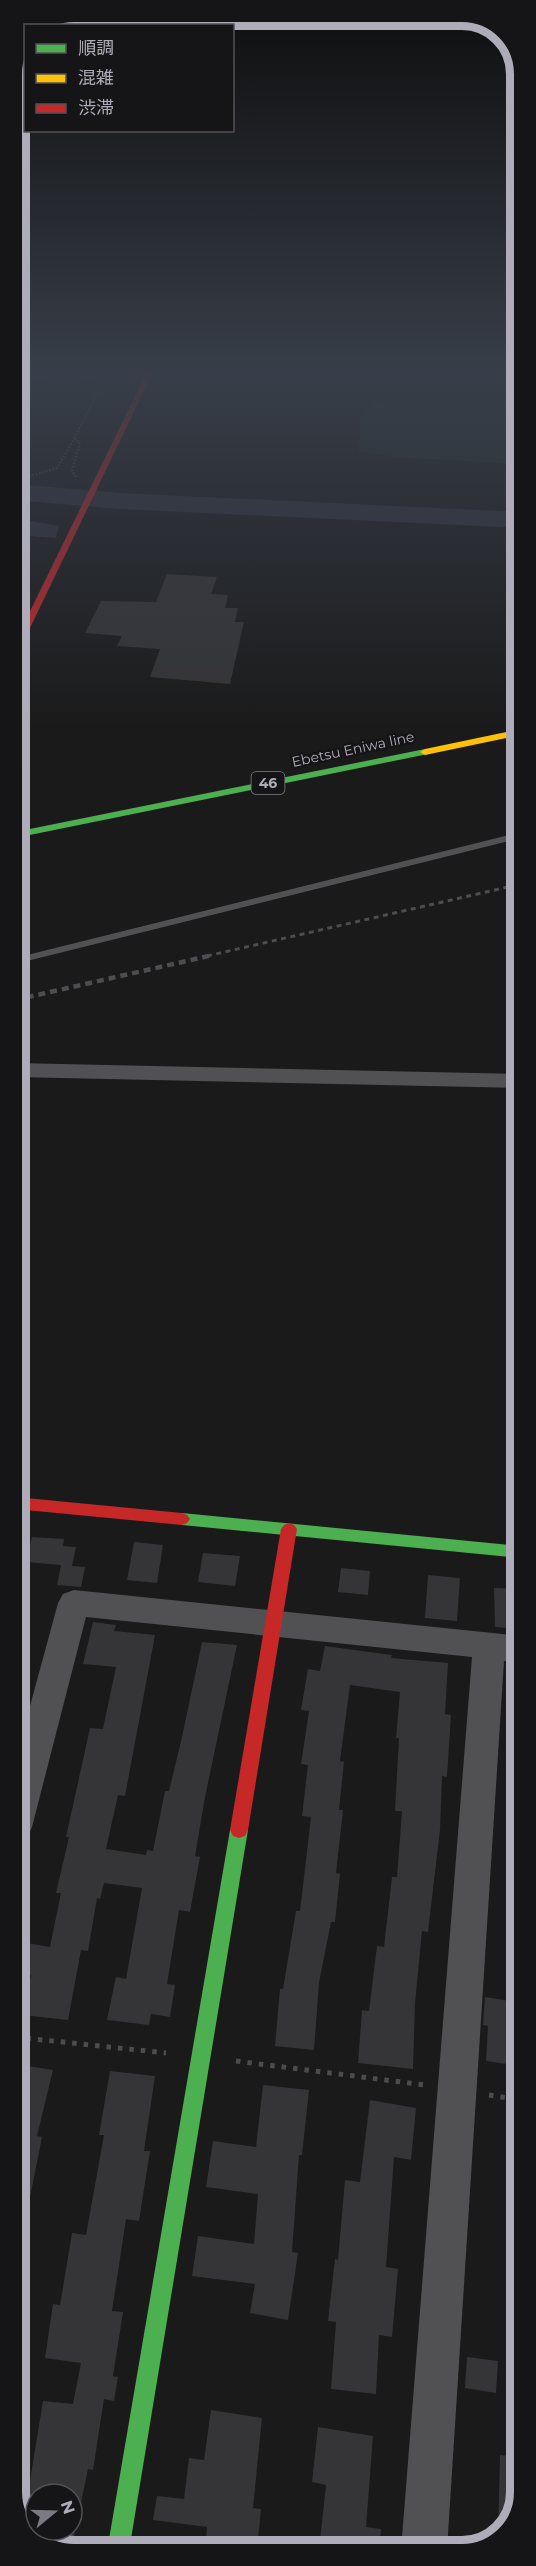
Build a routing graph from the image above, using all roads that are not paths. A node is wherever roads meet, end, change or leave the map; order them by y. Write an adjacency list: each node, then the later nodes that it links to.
1 (92, 492): 2 (street)
2 (26, 613)
3 (510, 734): 5 (street, Ebetsu Eniwa line / 46)
4 (510, 748): 7 (street, Ebetsu Eniwa line / 46)
5 (26, 833)
6 (510, 838): 8 (lane)
7 (26, 846)
8 (26, 958)
9 (26, 1070): 10 (street)
10 (510, 1081)
11 (26, 1504): 12 (street)
12 (289, 1529): 13 (street); 14 (street)
13 (510, 1551)
14 (275, 1622): 15 (street); 16 (street); 17 (street)
15 (505, 1648): 18 (street)
16 (26, 1785)
17 (120, 2540)
18 (425, 2540)

